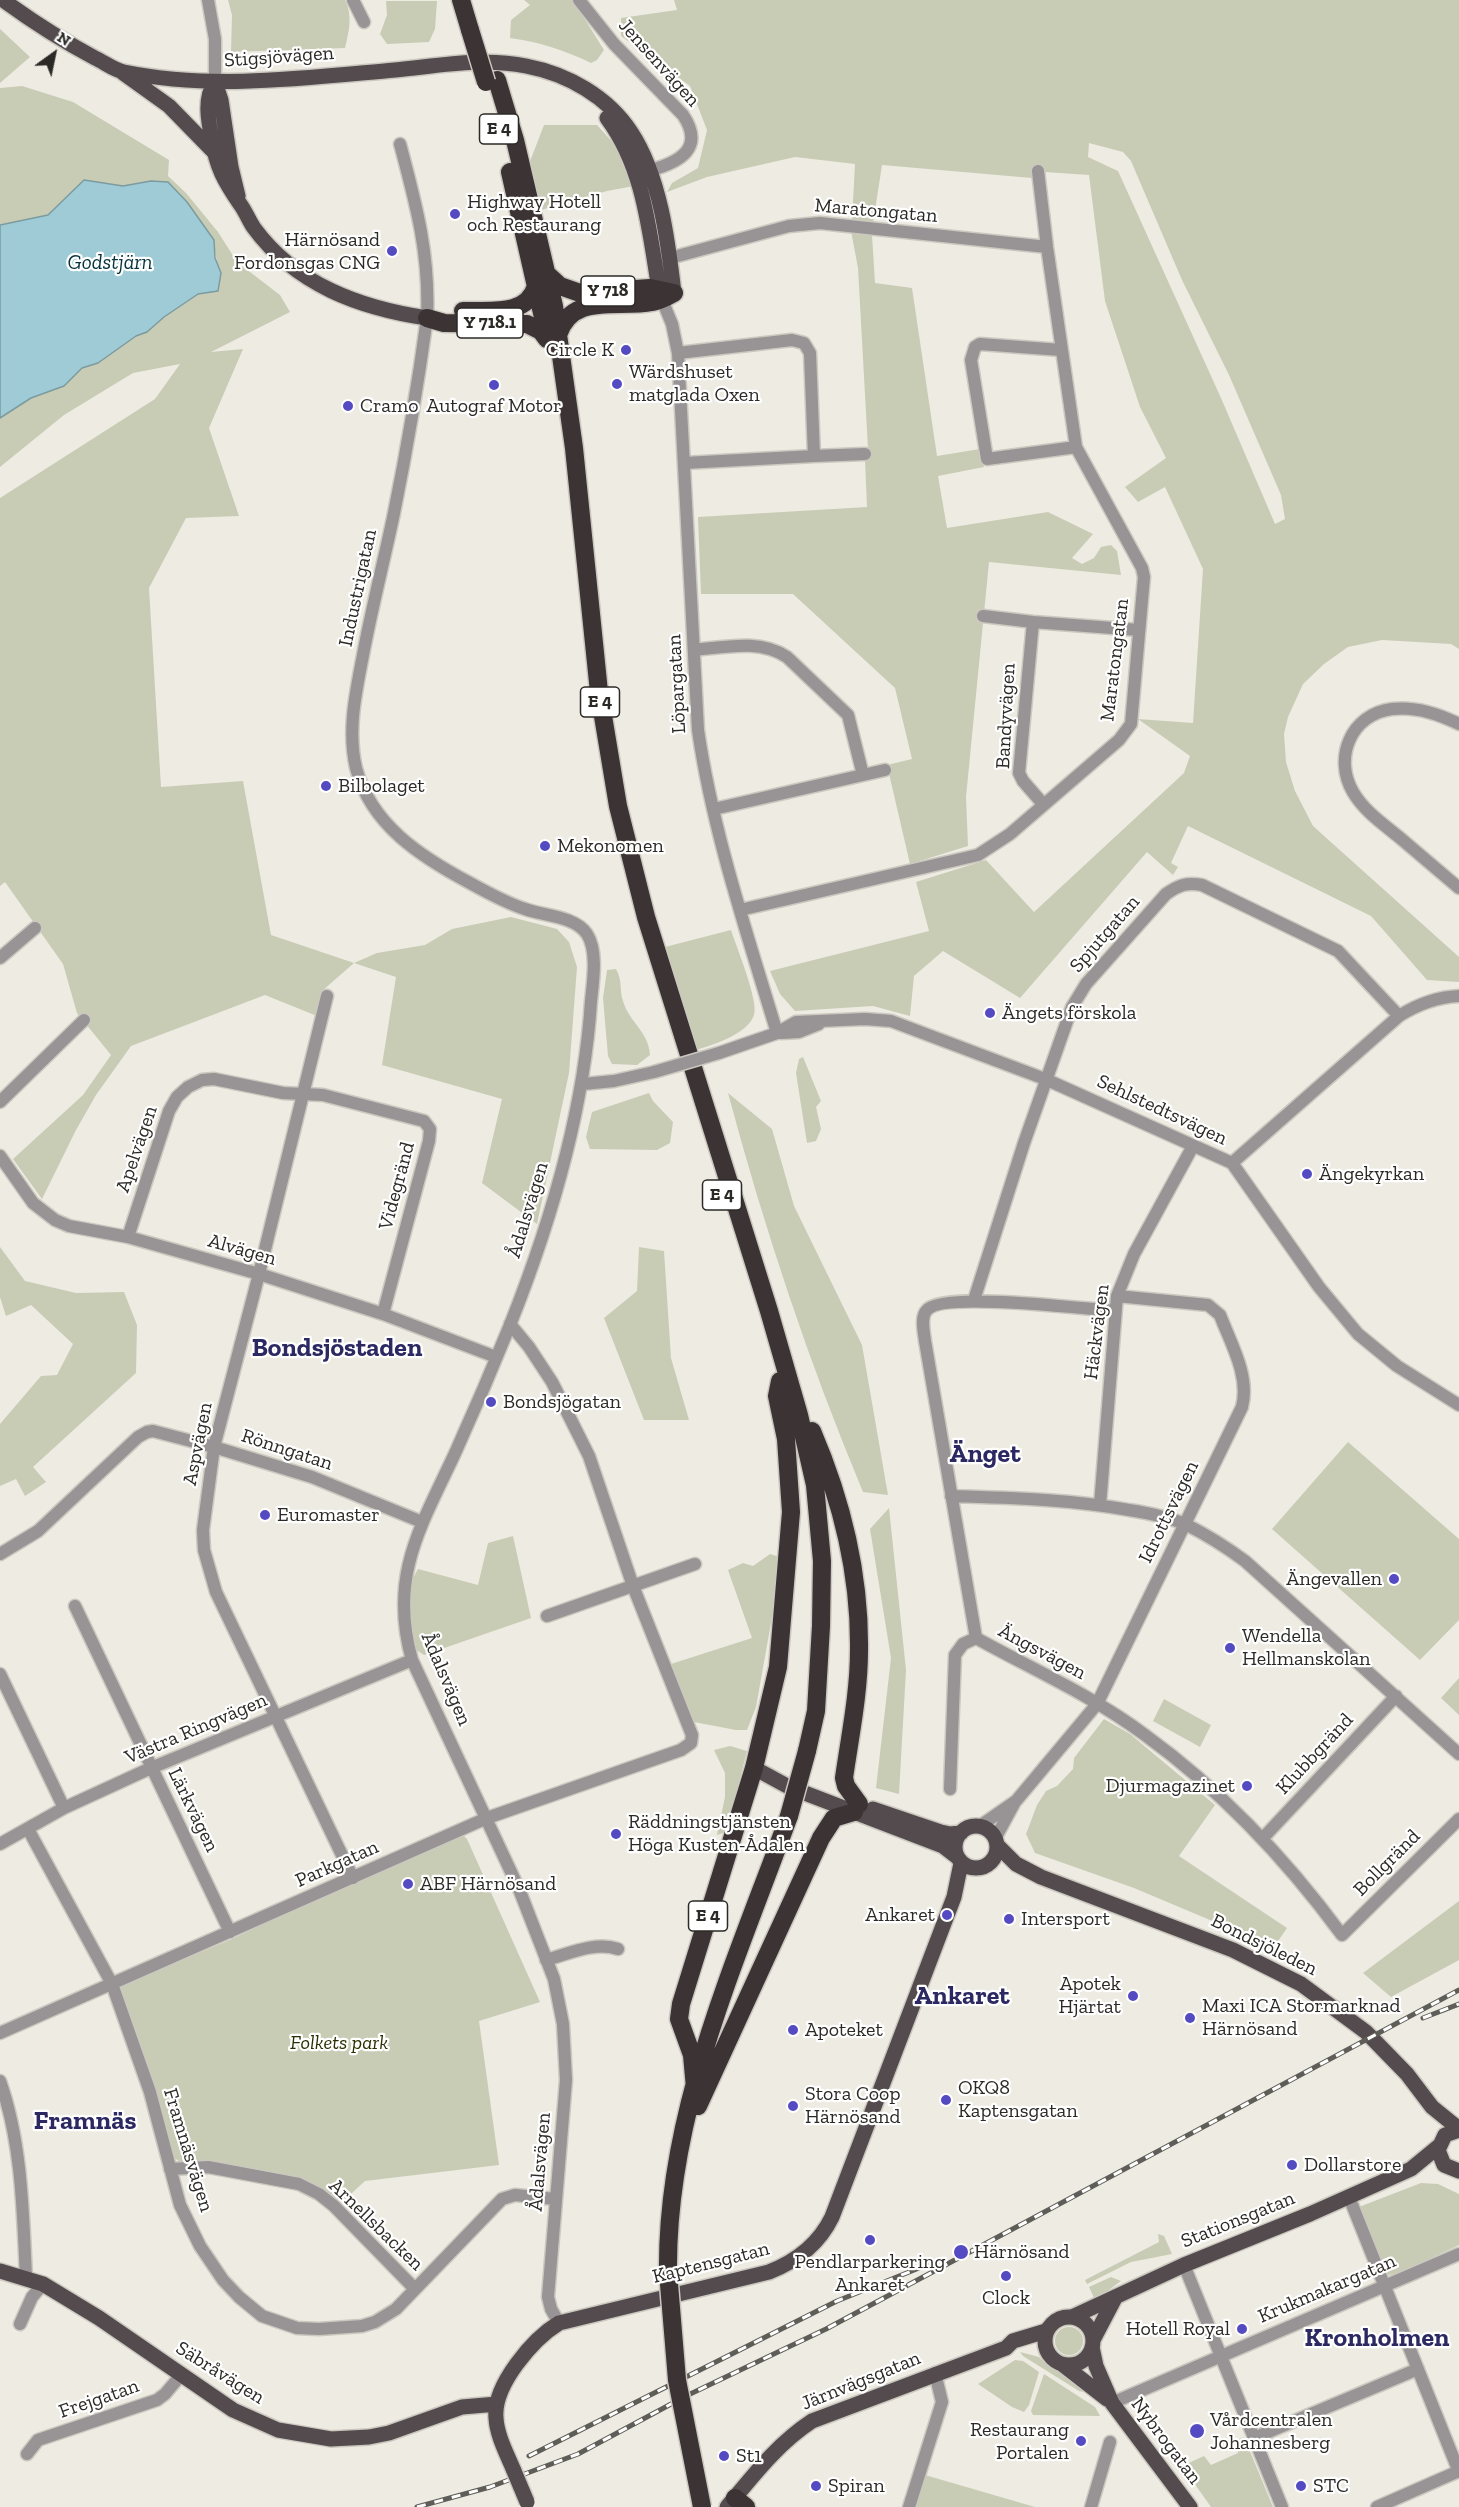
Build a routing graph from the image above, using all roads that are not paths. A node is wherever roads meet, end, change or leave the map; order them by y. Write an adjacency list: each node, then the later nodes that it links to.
1 (3, 0): 9 (main road, Stigsjövägen / Y 718)
2 (208, 0): 10 (street)
3 (352, 0): 7 (street)
4 (461, 0): 8 (highway, E 4)
5 (473, 0): 8 (highway, E 4)
6 (579, 0): 14 (street, Jensenvägen)
7 (364, 22)
8 (476, 29): 19 (highway, E 4, bridge)
9 (121, 71): 10 (main road, Stigsjövägen / Y 718); 13 (main road, Y 718)
10 (215, 82): 11 (main road, Stigsjövägen / Y 718); 13 (main road, Y 718.1); 16 (main road, Y 718.1)
11 (574, 83): 14 (main road, Stigsjövägen / Y 718); 20 (main road, Stigsjövägen / Y 718)
12 (400, 144): 21 (street, Industrigatan)
13 (214, 152): 16 (main road, Y 718.1)
14 (651, 170): 18 (main road, Stigsjövägen / Y 718)
15 (1038, 171): 17 (street, Maratongatan)
16 (240, 204): 21 (main road, Y 718.1)
17 (1047, 247): 18 (street, Maratongatan); 23 (street, Maratongatan)
18 (670, 258): 20 (main road, Stigsjövägen / Y 718)
19 (541, 280): 20 (highway, Y 718); 21 (highway, Y 718.1); 22 (highway, E 4)
20 (664, 294): 22 (highway, Y 718); 24 (street, Löpargatan)
21 (427, 318): 22 (highway, Y 718.1); 40 (street, Industrigatan)
22 (553, 337): 63 (highway, E 4); 64 (highway, E 4)
23 (1061, 350): 25 (street, Maratongatan); 25 (street)
24 (678, 353): 27 (street); 28 (street, Löpargatan)
25 (1076, 447): 31 (street, Maratongatan)
26 (865, 454): 27 (street)
27 (814, 456): 28 (street)
28 (684, 463): 32 (street, Löpargatan)
29 (983, 616): 30 (street)
30 (1032, 622): 31 (street); 36 (street, Bandyvägen)
31 (1139, 630): 36 (street, Maratongatan)
32 (694, 650): 35 (street); 37 (street, Löpargatan)
33 (1459, 724): 38 (street)
34 (885, 770): 35 (street)
35 (863, 775): 37 (street)
36 (1042, 804): 39 (street, Maratongatan)
37 (714, 810): 39 (street, Löpargatan)
38 (1459, 888)
39 (740, 910): 47 (street, Löpargatan)
40 (573, 923): 49 (street, Ådalsvägen)
41 (35, 928): 42 (street)
42 (0, 957)
43 (327, 996): 50 (street, Aspvägen)
44 (1459, 996): 45 (street)
45 (1398, 1016): 48 (street, Spjutgatan); 54 (street)
46 (84, 1020): 51 (street)
47 (777, 1033): 48 (street, Sehlstedtsvägen); 49 (street, Sehlstedtsvägen, bridge)
48 (1046, 1079): 52 (street, Sehlstedtsvägen); 58 (street, Spjutgatan)
49 (583, 1084): 61 (street, Ådalsvägen)
50 (302, 1094): 55 (street, Apelvägen); 56 (street, Aspvägen); 60 (street, Videgränd)
51 (0, 1102)
52 (1193, 1146): 54 (street, Sehlstedtsvägen); 57 (street, Häckvägen)
53 (0, 1156): 55 (street, Alvägen)
54 (1232, 1163): 65 (street, Sehlstedtsvägen)
55 (128, 1237): 56 (street, Alvägen)
56 (259, 1274): 60 (street, Alvägen); 66 (street, Aspvägen)
57 (1117, 1296): 59 (street, Häckvägen); 70 (street, Idrottsvägen)
58 (974, 1300): 59 (street); 67 (street, Ängsvägen)
59 (1115, 1311): 68 (street, Häckvägen)
60 (383, 1314): 62 (street, Alvägen)
61 (510, 1324): 62 (street, Ådalsvägen); 73 (street)
62 (496, 1357): 69 (street, Ådalsvägen)
63 (780, 1381): 76 (highway, E 4); 85 (highway, E 4)
64 (793, 1399): 76 (highway, E 4); 89 (highway, E 4)
65 (1459, 1405)
66 (214, 1447): 69 (street, Rönngatan); 71 (street, Rönngatan); 82 (street, Aspvägen)
67 (951, 1496): 68 (street); 77 (street, Ängsvägen)
68 (1100, 1505): 70 (street)
69 (422, 1522): 78 (street, Ådalsvägen)
70 (1185, 1524): 80 (street); 81 (street, Idrottsvägen)
71 (0, 1554)
72 (695, 1564): 73 (street)
73 (633, 1586): 75 (street); 90 (street, Parkgatan)
74 (75, 1606): 84 (street, Lärkvägen)
75 (547, 1616)
76 (820, 1626): 110 (highway, E 4, bridge)
77 (976, 1638): 81 (street, Ängsvägen); 86 (street)
78 (412, 1660): 82 (street, Västra Ringvägen); 90 (street, Ådalsvägen)
79 (0, 1674): 88 (street)
80 (1396, 1696): 83 (street); 95 (street, Klubbgränd)
81 (1097, 1704): 87 (street, Idrottsvägen); 95 (street, Ängsvägen)
82 (275, 1718): 84 (street, Västra Ringvägen); 101 (street, Aspvägen)
83 (1459, 1754)
84 (151, 1767): 88 (street, Västra Ringvägen); 103 (street, Lärkvägen)
85 (754, 1768): 89 (main road); 110 (highway, E 4)
86 (950, 1789)
87 (1016, 1801): 92 (street, Idrottsvägen); 96 (street, Idrottsvägen)
88 (64, 1808): 93 (street, Västra Ringvägen)
89 (856, 1808): 94 (main road); 98 (main road); 113 (highway, E 4)
90 (487, 1818): 101 (street, Parkgatan); 106 (street, Ådalsvägen)
91 (1459, 1819): 104 (street, Bollgränd)
92 (980, 1826): 94 (main road); 96 (main road)
93 (28, 1829): 97 (street, Västra Ringvägen); 107 (street, Framnäsvägen)
94 (961, 1833): 98 (main road)
95 (1263, 1838): 104 (street, Ängsvägen)
96 (997, 1842): 99 (main road); 100 (main road, Bondsjöleden)
97 (0, 1844)
98 (959, 1860): 99 (main road); 102 (main road, Kaptensgatan)
99 (987, 1865): 100 (main road, Bondsjöleden); 102 (main road, Kaptensgatan)
100 (1041, 1877): 111 (main road, Bondsjöleden)
101 (353, 1878): 103 (street, Parkgatan)
102 (954, 1897): 129 (main road, Kaptensgatan)
103 (230, 1932): 107 (street, Parkgatan)
104 (1342, 1935)
105 (618, 1949): 106 (street)
106 (546, 1960): 119 (street, Ådalsvägen)
107 (112, 1984): 108 (street, Parkgatan); 115 (street, Framnäsvägen)
108 (0, 2033)
109 (0, 2081): 123 (street)
110 (695, 2088): 113 (highway, E 4)
111 (1432, 2107): 112 (main road, Bondsjöleden); 114 (main road, Bondsjöleden)
112 (1459, 2130): 114 (main road, Stationsgatan)
113 (683, 2138): 149 (highway, E 4, bridge)
114 (1441, 2142): 116 (main road, Stationsgatan); 117 (main road, Bondsjöleden)
115 (170, 2169): 126 (street, Arnellsbacken); 126 (street, Framnäsvägen)
116 (1411, 2169): 117 (main road, Stationsgatan); 118 (main road, Stationsgatan)
117 (1455, 2171)
118 (1349, 2197): 121 (main road, Stationsgatan); 125 (street)
119 (555, 2199): 126 (street, Framnäsvägen); 129 (street, Ådalsvägen)
120 (1459, 2254): 125 (street, Krukmakargatan)
121 (1184, 2265): 127 (main road, Stationsgatan); 135 (street)
122 (0, 2271): 123 (main road, Säbråvägen)
123 (26, 2278): 124 (main road, Säbråvägen)
124 (43, 2284): 130 (street); 139 (main road, Säbråvägen)
125 (1386, 2286): 135 (street, Krukmakargatan); 137 (street)
126 (415, 2289)
127 (1115, 2298): 128 (main road, Stationsgatan); 132 (main road)
128 (1072, 2317): 131 (main road); 132 (main road)
129 (559, 2323): 141 (main road, Kaptensgatan)
130 (21, 2324)
131 (1046, 2331): 133 (main road, Järnvägsgatan); 134 (main road)
132 (1093, 2344): 136 (main road); 140 (main road, Nybrogatan)
133 (1005, 2348): 134 (main road, Järnvägsgatan); 138 (main road, Järnvägsgatan)
134 (1047, 2351): 136 (main road)
135 (1222, 2356): 140 (street, Krukmakargatan); 142 (street)
136 (1062, 2364): 140 (main road, Nybrogatan)
137 (1418, 2369): 142 (street); 145 (street)
138 (935, 2373): 146 (main road, Järnvägsgatan); 150 (street)
139 (181, 2375): 141 (main road, Säbråvägen); 144 (street, Frejgatan)
140 (1112, 2403): 148 (main road, Nybrogatan)
141 (497, 2404): 147 (main road, bridge)
142 (1254, 2438): 152 (street)
143 (1110, 2442): 151 (street)
144 (27, 2454)
145 (1459, 2472): 153 (street)
146 (736, 2504)
147 (528, 2505)
148 (1189, 2506)
149 (702, 2507)
150 (909, 2507)
151 (1091, 2507)
152 (1282, 2507)
153 (1377, 2507)

